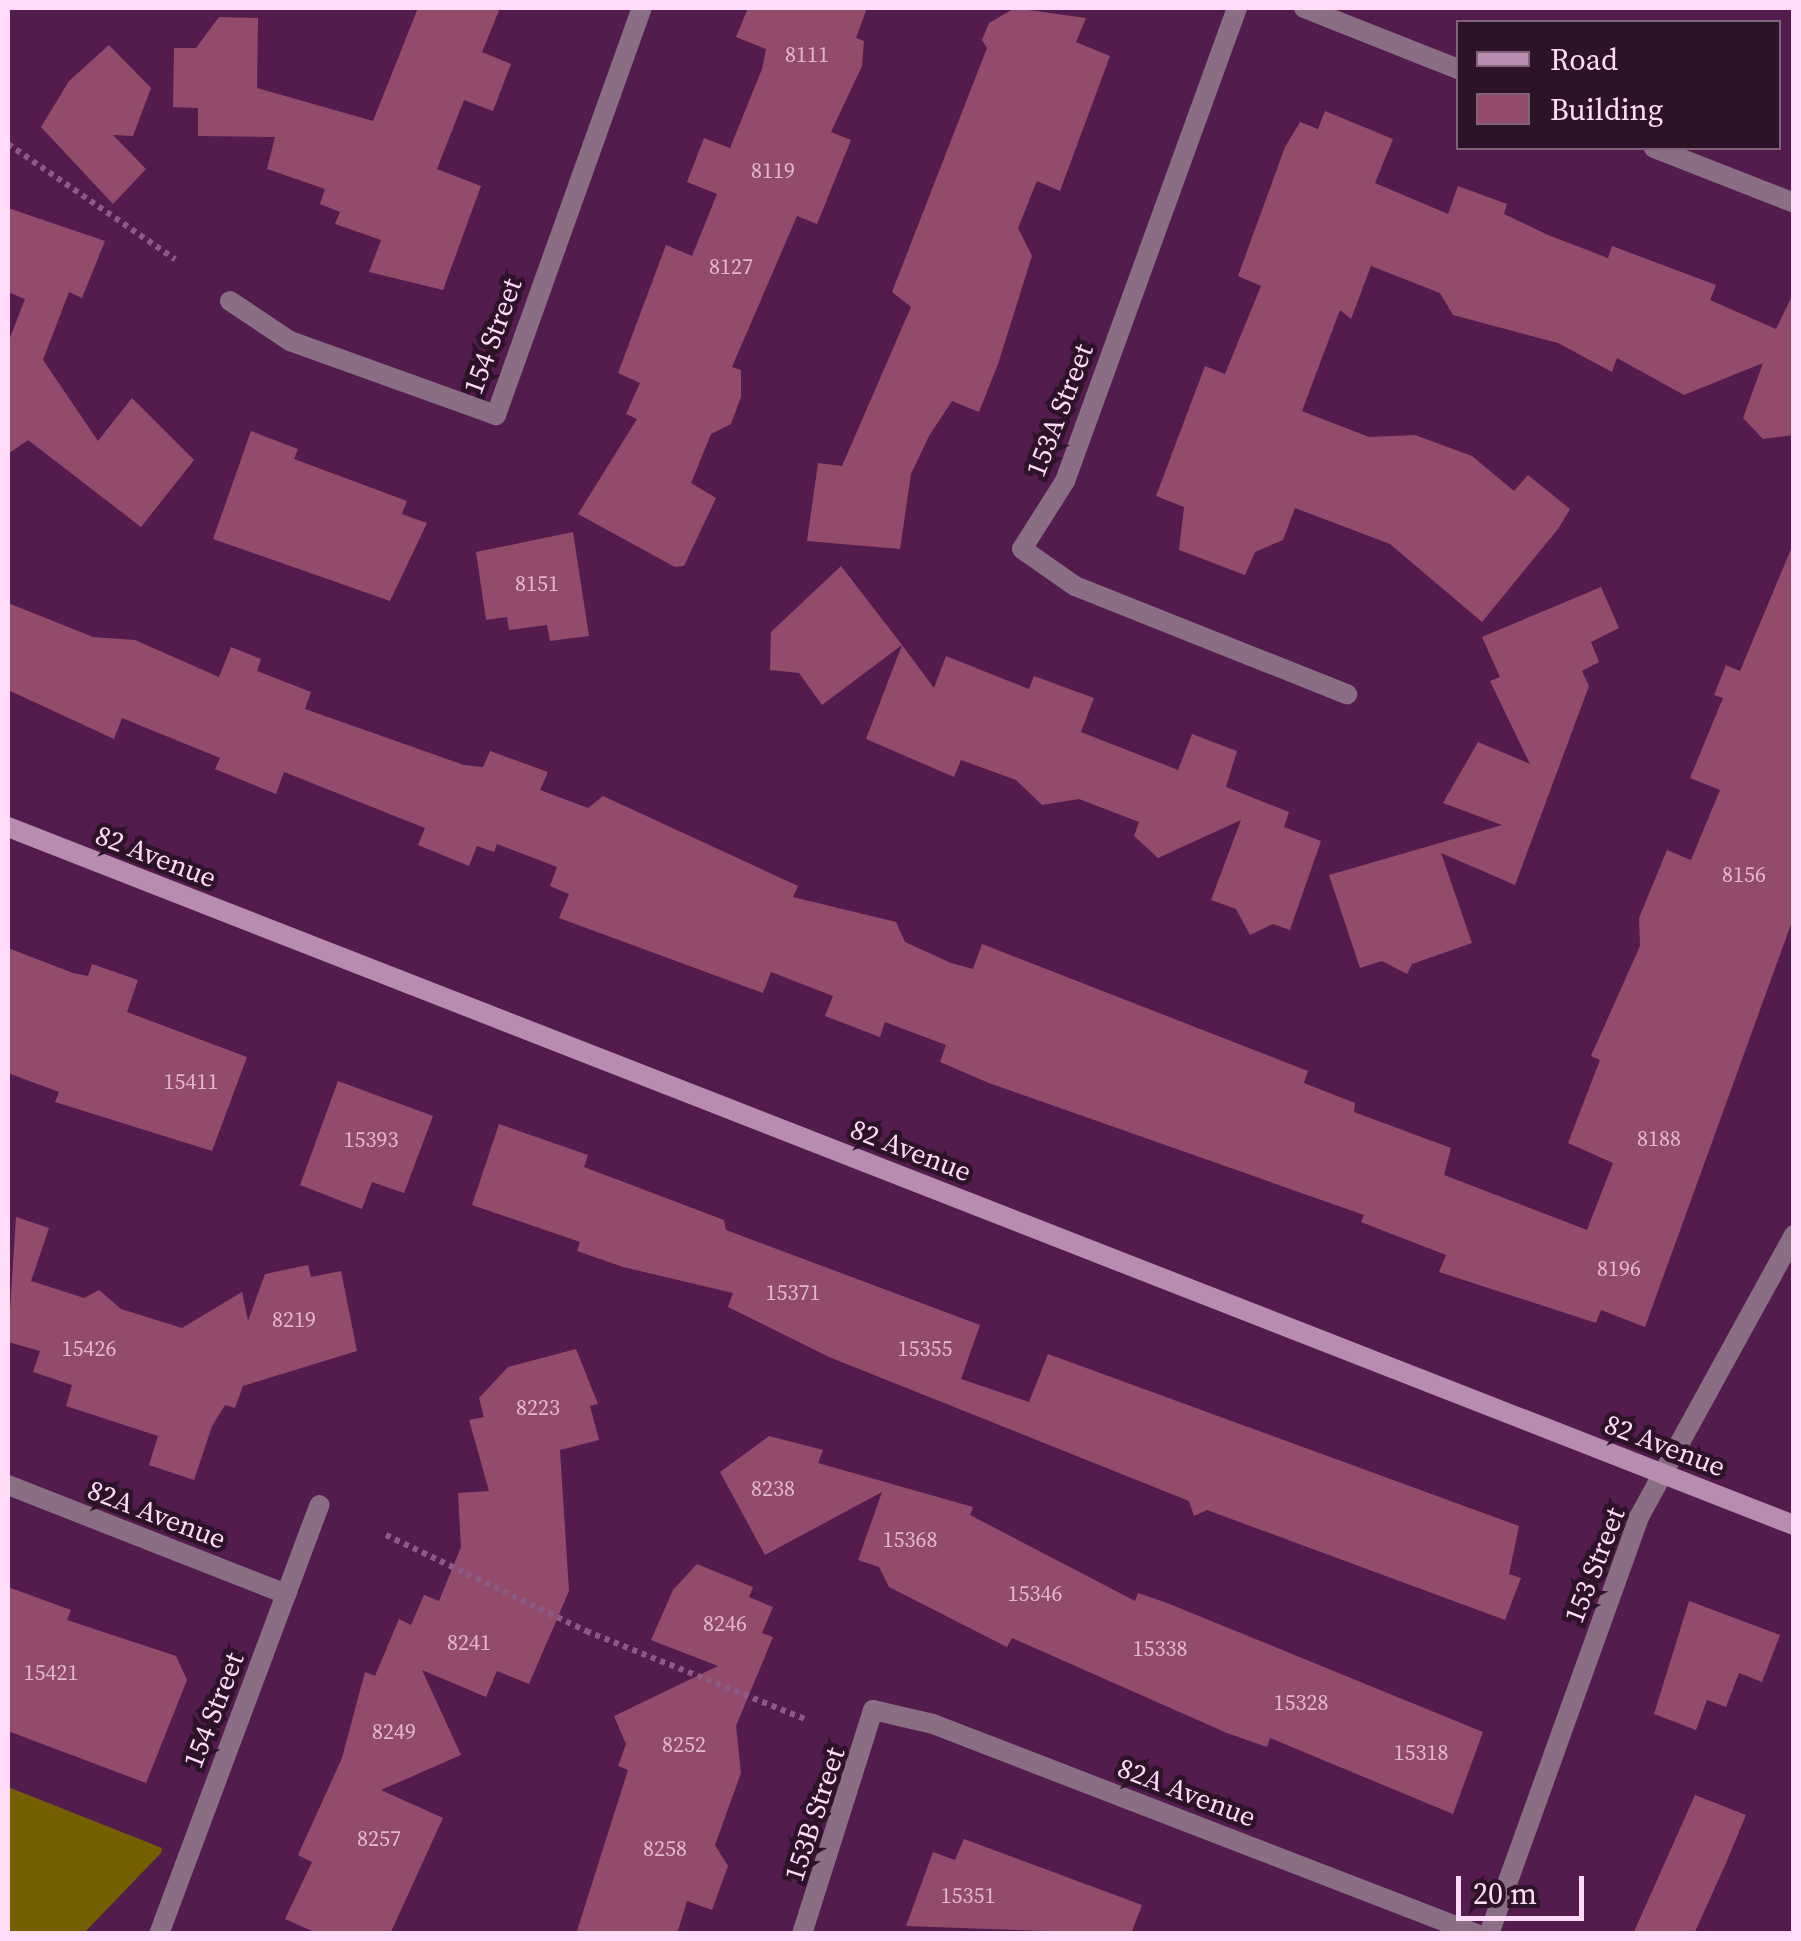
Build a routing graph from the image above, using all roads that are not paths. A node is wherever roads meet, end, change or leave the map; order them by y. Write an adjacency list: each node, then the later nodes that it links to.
1 (642, 8): 7 (street, 154 Street)
2 (1237, 8): 8 (street, 153A Street)
3 (1304, 8): 4 (street)
4 (1456, 68)
5 (1659, 150): 6 (street)
6 (1794, 204)
7 (230, 301)
8 (1347, 694)
9 (8, 827): 11 (street, 82 Avenue)
10 (1794, 1234): 11 (street, 153 Street)
11 (1663, 1474): 14 (street, 82 Avenue); 20 (street, 153 Street)
12 (8, 1486): 15 (street, 82A Avenue)
13 (319, 1505): 15 (street, 154 Street)
14 (1794, 1526)
15 (286, 1594): 17 (street, 154 Street)
16 (874, 1710): 18 (street, 153B Street); 19 (street, 82A Avenue)
17 (159, 1934)
18 (802, 1934)
19 (1477, 1934)
20 (1488, 1934)

